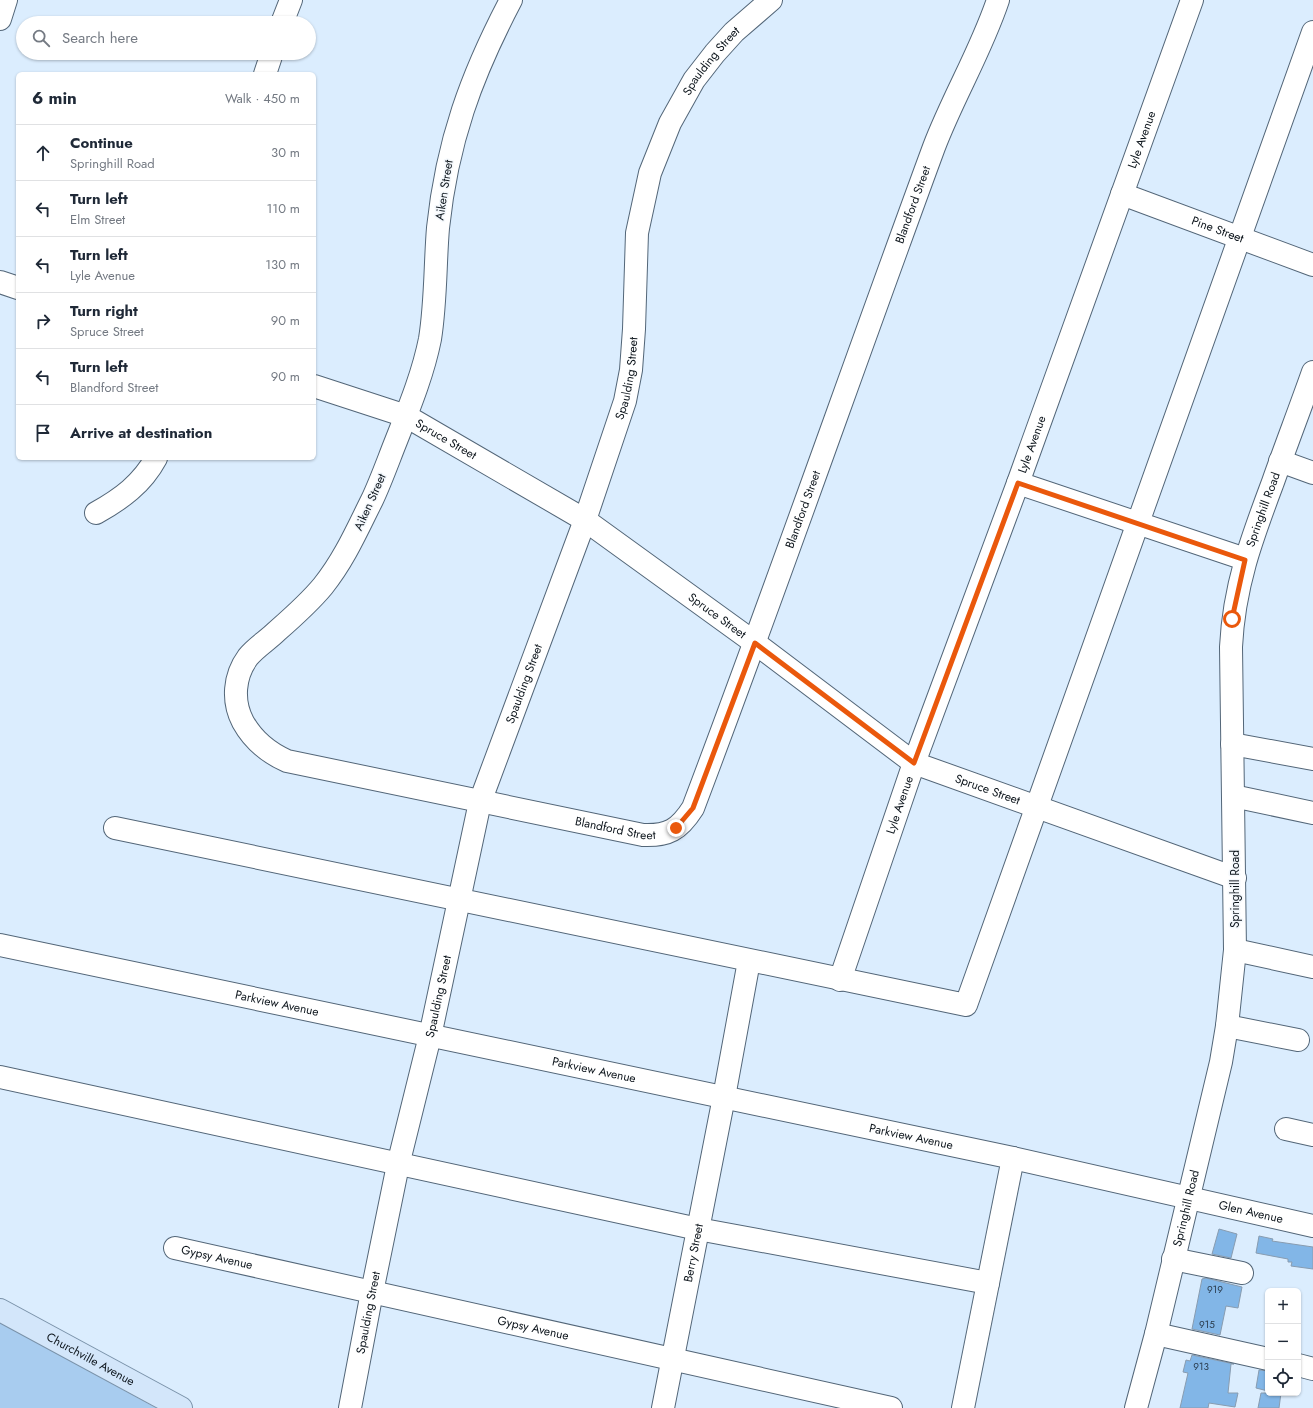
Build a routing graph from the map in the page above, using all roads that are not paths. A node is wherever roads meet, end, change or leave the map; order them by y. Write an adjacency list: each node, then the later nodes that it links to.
1 (6, 0): 8 (street)
2 (291, 0): 7 (street)
3 (511, 0): 19 (street, Aiken Street)
4 (771, 0): 25 (street, Spaulding Street)
5 (998, 0): 28 (street, Blandford Street)
6 (1192, 0): 12 (street, Lyle Avenue)
7 (285, 16)
8 (0, 19)
9 (1313, 32): 13 (street)
10 (270, 60): 11 (street)
11 (266, 72)
12 (1122, 194): 13 (street, Pine Street); 23 (street, Lyle Avenue)
13 (1240, 237): 14 (street, Pine Street); 26 (street)
14 (1313, 265)
15 (0, 282): 16 (street)
16 (16, 287)
17 (1313, 372): 21 (street, Springhill Road)
18 (316, 387): 19 (street, Spruce Street)
19 (406, 416): 25 (street, Spruce Street); 33 (street, Aiken Street)
20 (155, 460): 24 (street)
21 (1280, 461): 22 (street); 27 (street, Springhill Road)
22 (1313, 473)
23 (1018, 483): 26 (street); 31 (street, Lyle Avenue)
24 (96, 513)
25 (585, 520): 28 (street, Spruce Street); 33 (street, Spaulding Street)
26 (1138, 522): 27 (street); 34 (street)
27 (1245, 560): 29 (street, Springhill Road)
28 (755, 643): 31 (street, Spruce Street); 33 (street, Blandford Street)
29 (1232, 744): 30 (street); 32 (street, Springhill Road)
30 (1313, 759)
31 (914, 763): 34 (street, Spruce Street); 43 (street, Lyle Avenue)
32 (1233, 796): 35 (street); 37 (street, Springhill Road)
33 (480, 802): 38 (street, Spaulding Street)
34 (1035, 808): 37 (street, Spruce Street); 43 (street)
35 (1313, 813)
36 (115, 828): 38 (street)
37 (1235, 878): 40 (street, Springhill Road)
38 (459, 900): 41 (street); 45 (street, Spaulding Street)
39 (0, 945): 45 (street, Parkview Avenue)
40 (1235, 950): 42 (street); 44 (street, Springhill Road)
41 (749, 961): 43 (street); 48 (street, Berry Street)
42 (1313, 967)
43 (840, 980)
44 (1227, 1026): 46 (street); 53 (street, Springhill Road)
45 (430, 1036): 48 (street, Parkview Avenue); 52 (street, Spaulding Street)
46 (1298, 1040)
47 (0, 1077): 52 (street)
48 (724, 1097): 51 (street, Parkview Avenue); 55 (street, Berry Street)
49 (1286, 1129): 50 (street)
50 (1313, 1135)
51 (1013, 1158): 53 (street, Parkview Avenue); 59 (street)
52 (398, 1165): 55 (street); 60 (street, Spaulding Street)
53 (1188, 1198): 54 (street, Glen Avenue); 57 (street, Springhill Road)
54 (1313, 1226)
55 (698, 1229): 59 (street); 63 (street, Berry Street)
56 (175, 1248): 60 (street, Gypsy Avenue)
57 (1173, 1259): 58 (street); 62 (street, Springhill Road)
58 (1242, 1273)
59 (988, 1283): 71 (street)
60 (372, 1292): 63 (street, Gypsy Avenue); 68 (street, Spaulding Street)
61 (0, 1310): 67 (main road, Churchville Avenue)
62 (1156, 1334): 64 (street); 72 (street, Springhill Road)
63 (673, 1358): 69 (street, Berry Street); 70 (street, Gypsy Avenue)
64 (1265, 1358)
65 (1301, 1366): 66 (street)
66 (1313, 1369)
67 (181, 1408)
68 (350, 1408)
69 (663, 1408)
70 (891, 1408)
71 (962, 1408)
72 (1136, 1408)

